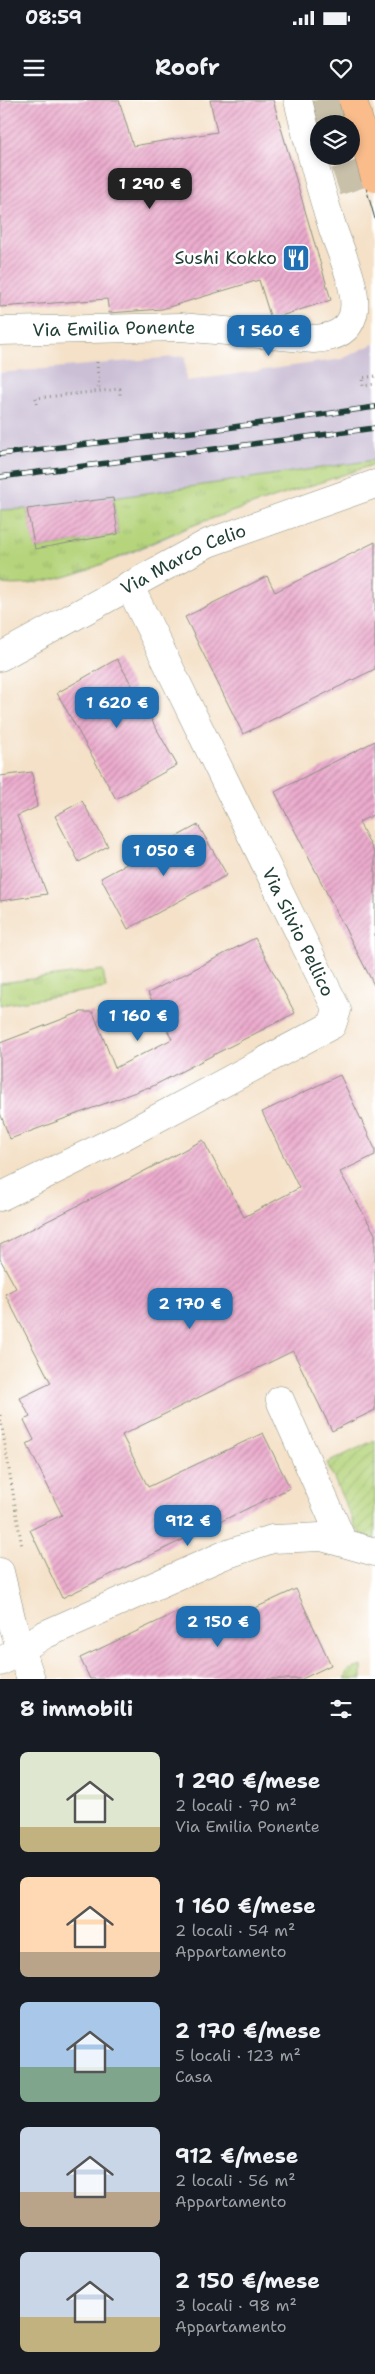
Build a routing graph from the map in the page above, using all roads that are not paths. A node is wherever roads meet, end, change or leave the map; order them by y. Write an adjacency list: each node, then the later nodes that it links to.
1 (353, 100): 3 (main road, bridge)
2 (305, 111): 4 (street, Via Emilia Ponente)
3 (375, 178)
4 (0, 331)
5 (375, 484): 6 (street, Via Marco Celio)
6 (129, 585): 7 (street, Via Marco Celio); 8 (street, Via Silvio Pellico)
7 (0, 657)
8 (0, 1197)
9 (280, 1400): 10 (street)
10 (343, 1542): 11 (street); 13 (street)
11 (375, 1552)
12 (0, 1572): 13 (street)
13 (10, 1656): 14 (street)
14 (31, 1679)

